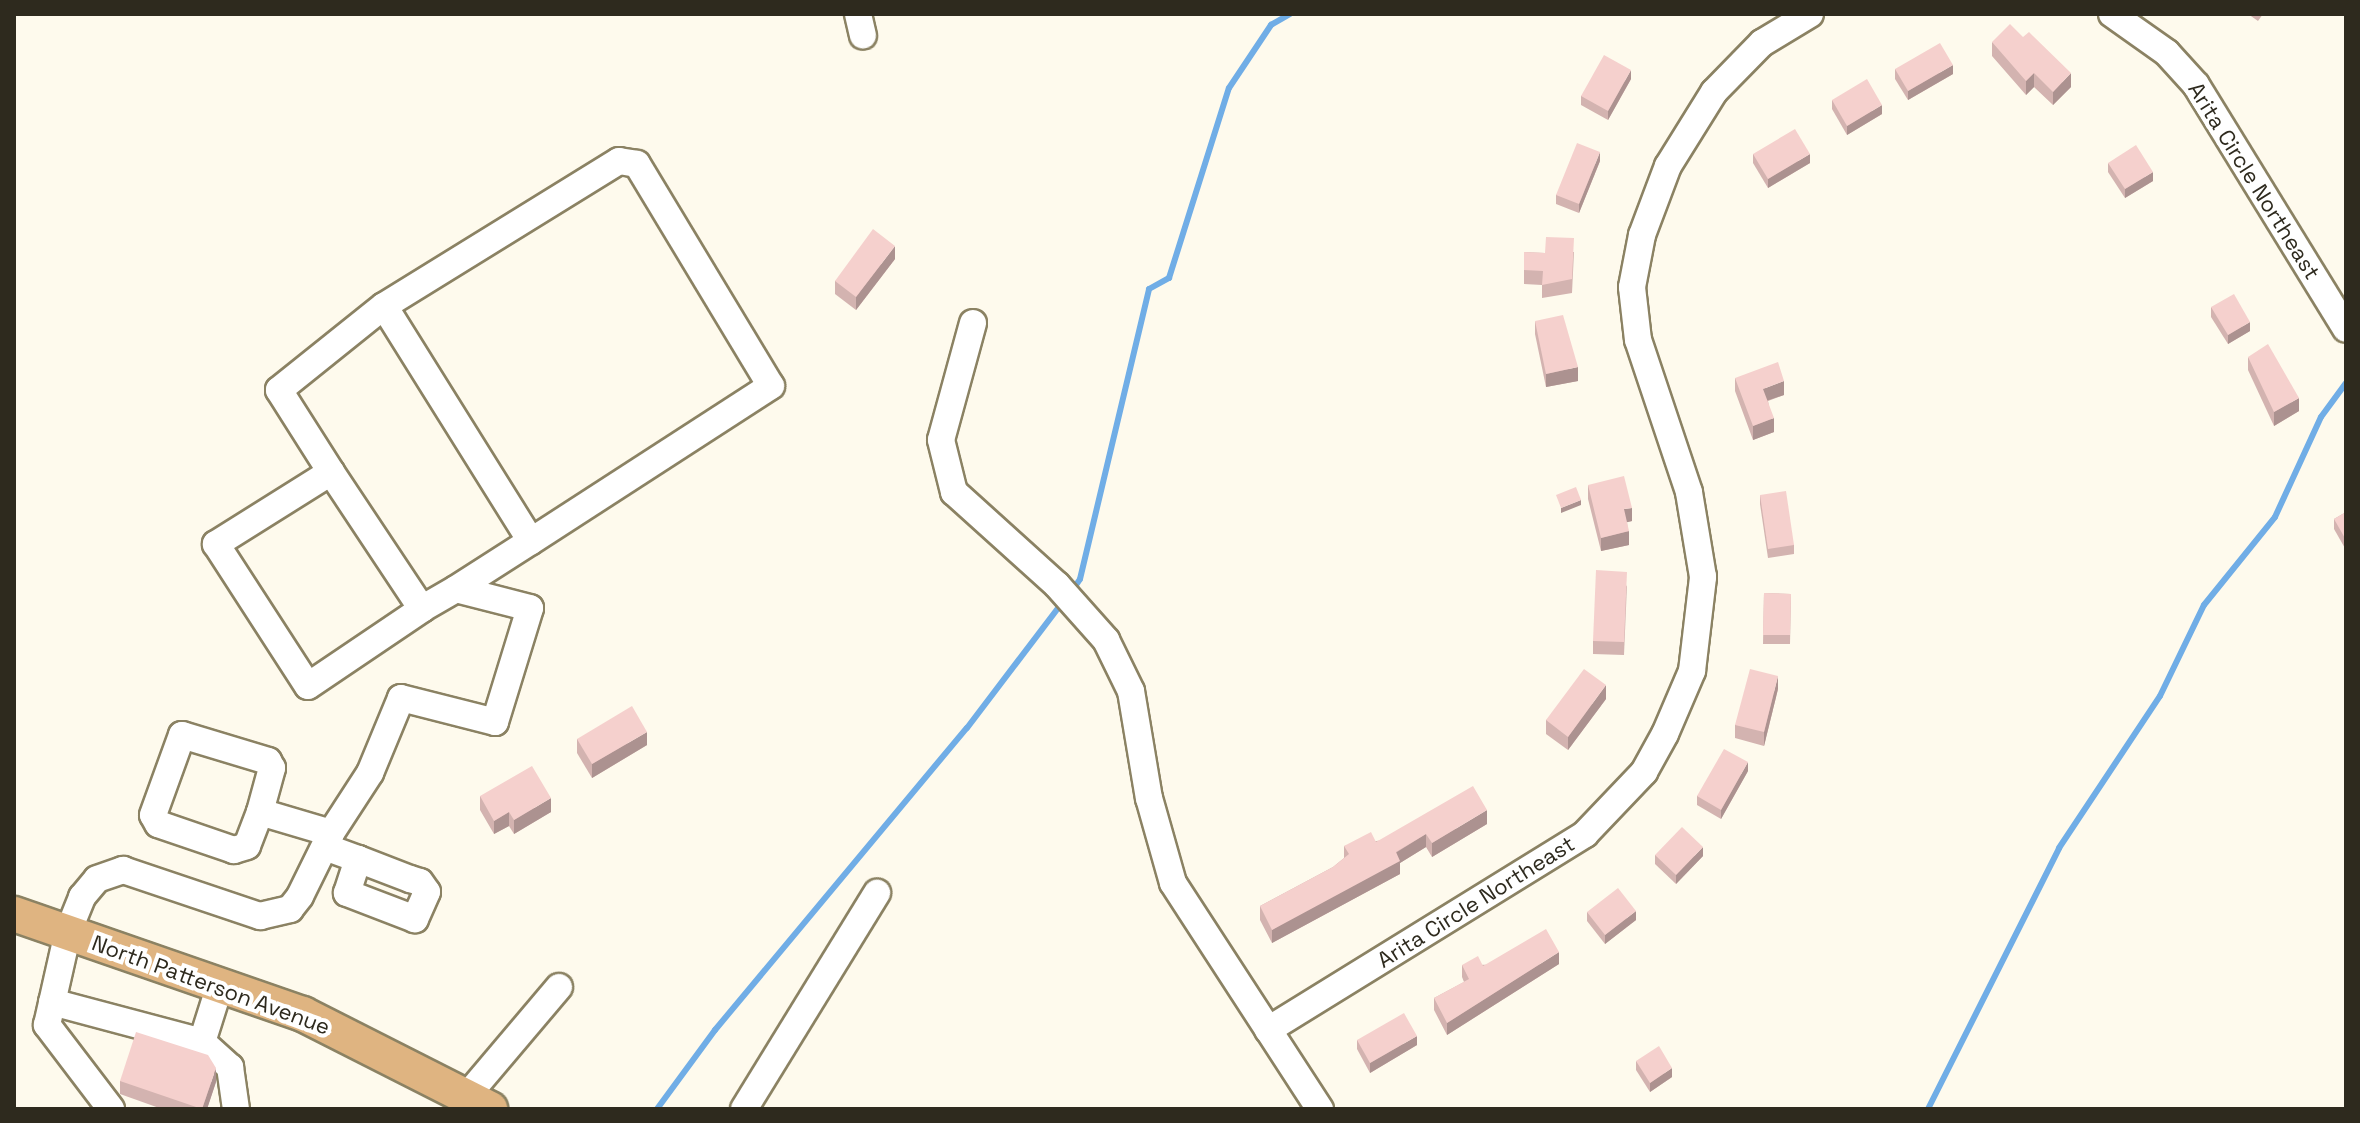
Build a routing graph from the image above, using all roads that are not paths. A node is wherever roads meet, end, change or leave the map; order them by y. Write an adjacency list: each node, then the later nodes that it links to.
1 (1810, 14): 19 (street, Arita Circle Northeast)
2 (2112, 14): 5 (street, Arita Circle Northeast)
3 (384, 306): 6 (street); 7 (street); 7 (street)
4 (973, 323): 19 (street)
5 (2346, 329)
6 (331, 472): 9 (street); 9 (street)
7 (531, 541): 8 (street)
8 (456, 589): 9 (street); 11 (street)
9 (422, 609)
10 (260, 812): 10 (street); 11 (street)
11 (328, 840): 12 (street); 15 (street)
12 (358, 859)
13 (877, 893): 24 (street)
14 (14, 914): 15 (main road, North Patterson Avenue)
15 (68, 932): 16 (main road, North Patterson Avenue); 18 (street)
16 (220, 985): 20 (street); 21 (main road, North Patterson Avenue)
17 (559, 987): 21 (street)
18 (52, 1002): 20 (street); 22 (street)
19 (1268, 1030): 25 (street)
20 (202, 1042): 23 (street)
21 (478, 1103)
22 (111, 1109)
23 (236, 1109)
24 (744, 1109)
25 (1320, 1109)

